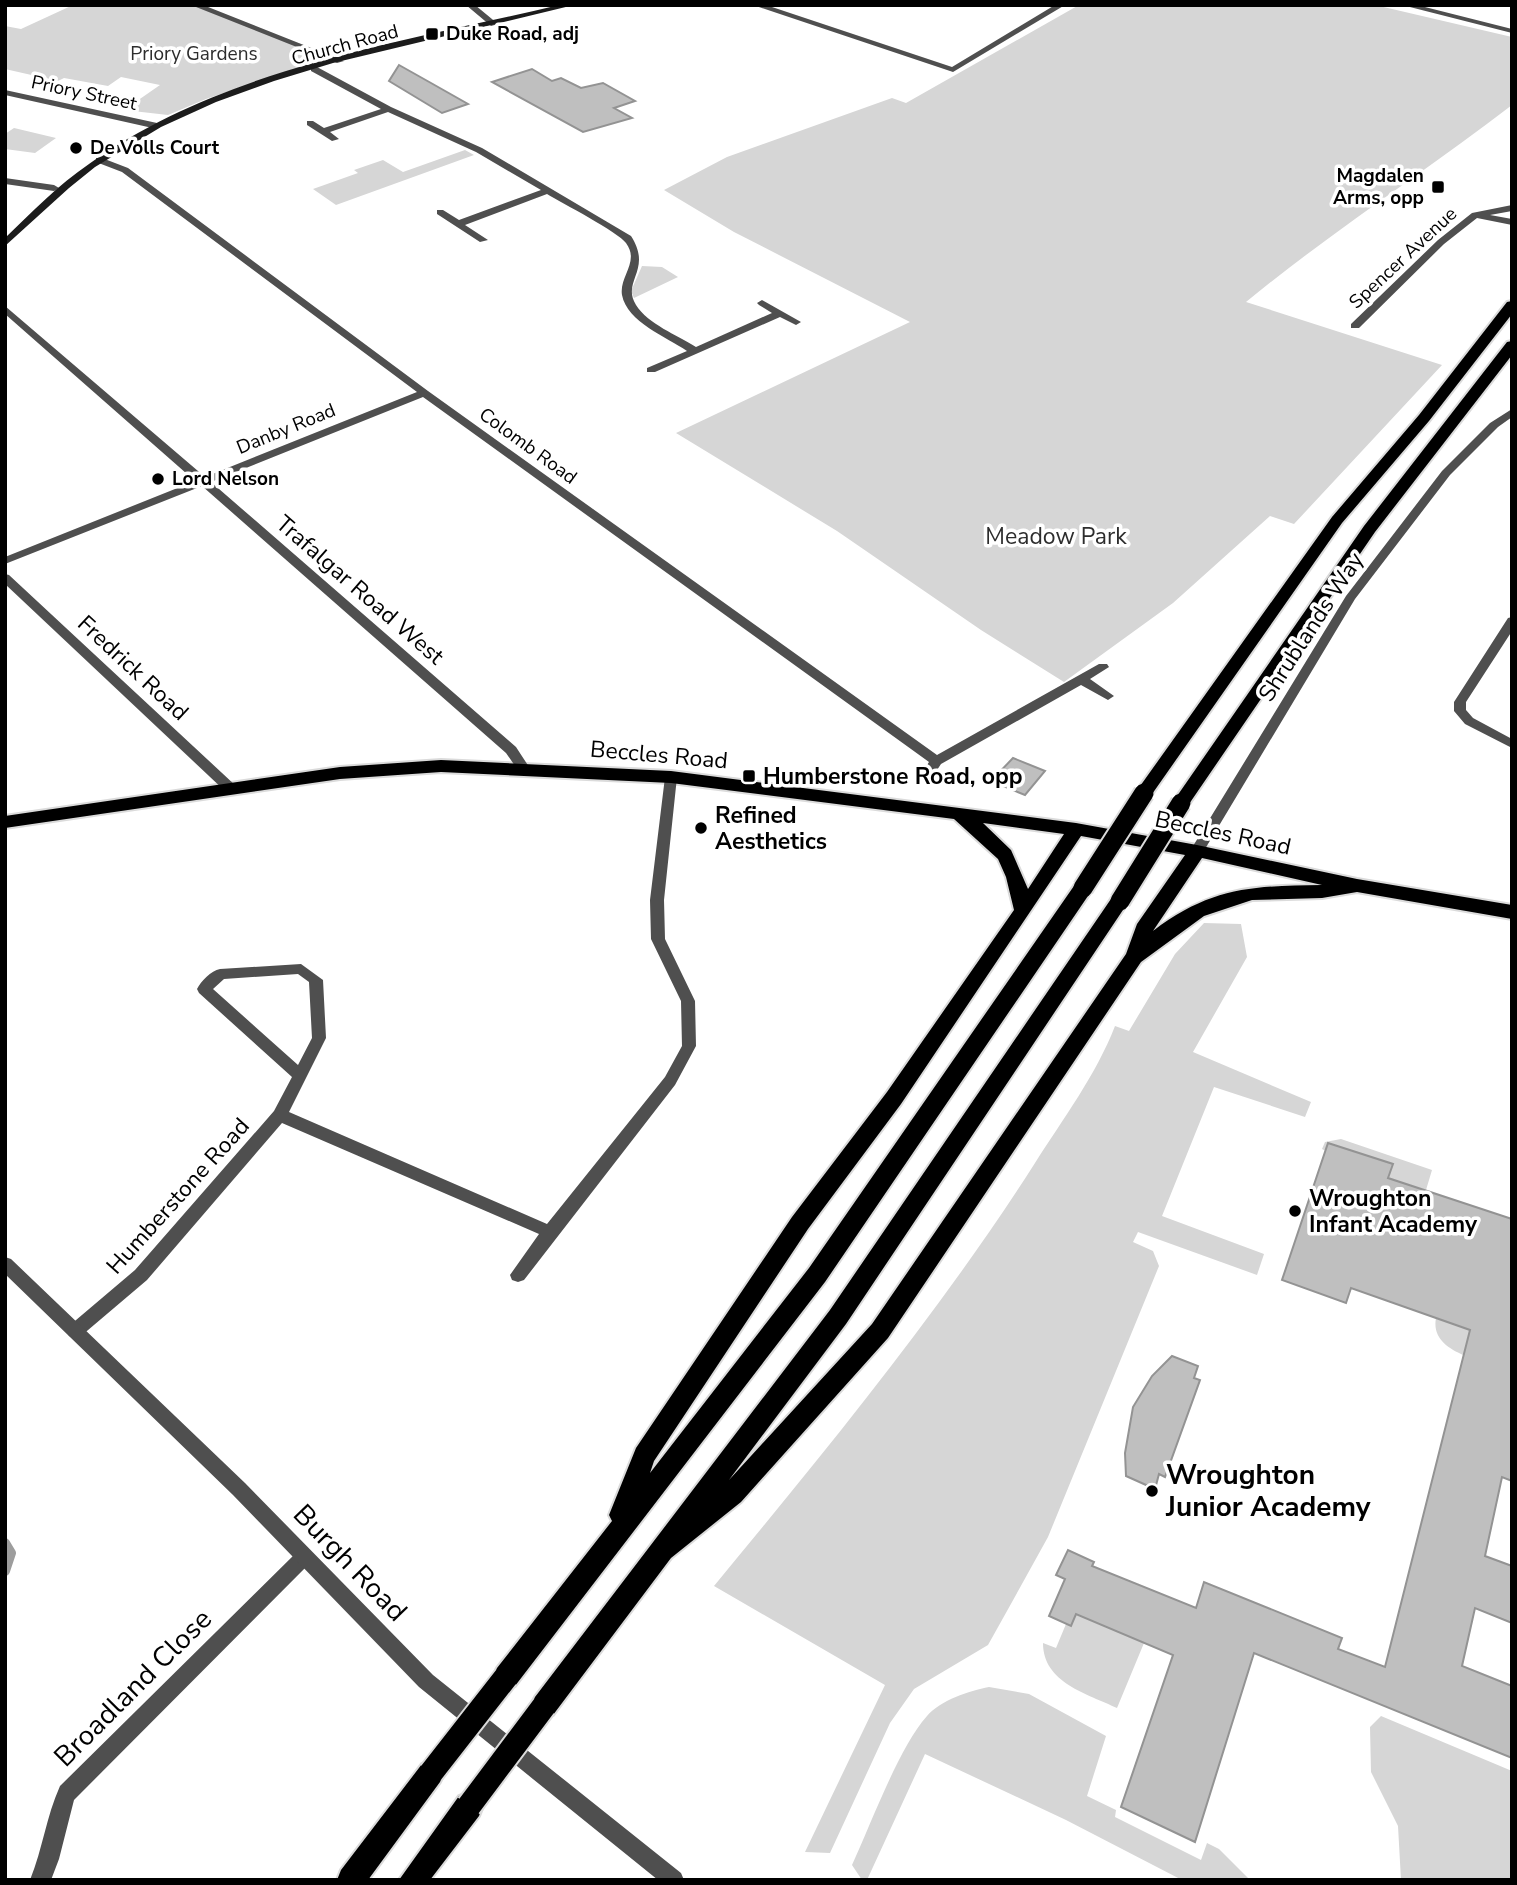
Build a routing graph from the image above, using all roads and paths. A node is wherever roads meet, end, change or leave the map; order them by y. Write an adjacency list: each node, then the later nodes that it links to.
1 (195, 5): 9 (street)
2 (470, 5): 7 (street)
3 (570, 5): 7 (main road, Church Road)
4 (757, 5): 5 (street)
5 (1061, 5)
6 (1406, 5): 8 (street)
7 (494, 24): 9 (main road, Church Road)
8 (1512, 31)
9 (340, 61): 10 (main road, Church Road)
10 (314, 69): 12 (street); 14 (main road, Church Road)
11 (5, 92): 14 (street, Priory Street)
12 (388, 109): 15 (street); 20 (street)
13 (310, 123): 15 (street)
14 (157, 126): 17 (main road, Church Road)
15 (323, 131): 16 (street)
16 (335, 139)
17 (99, 160): 27 (main road, Church Road); 37 (street, Colomb Road)
18 (5, 181): 19 (street)
19 (54, 188)
20 (547, 191): 25 (street); 35 (street)
21 (1512, 208): 23 (street, Spencer Avenue)
22 (440, 212): 25 (street)
23 (1475, 215): 24 (street, Spencer Avenue); 33 (street, Spencer Avenue)
24 (1512, 222)
25 (458, 224): 26 (street)
26 (483, 240)
27 (5, 243)
28 (762, 303): 31 (street)
29 (1512, 305): 66 (highway, bridge)
30 (5, 309): 39 (street, Trafalgar Road West)
31 (780, 313): 32 (street); 35 (street)
32 (796, 322)
33 (1355, 326)
34 (1512, 345): 67 (highway, bridge)
35 (695, 351): 36 (street)
36 (650, 370)
37 (425, 393): 39 (street, Danby Road); 47 (street, Colomb Road)
38 (1512, 412): 55 (street, Shrublands Way)
39 (204, 482): 40 (street, Danby Road); 48 (street, Trafalgar Road West)
40 (5, 561)
41 (5, 577): 51 (street, Fredrick Road)
42 (1512, 621): 46 (street)
43 (1103, 667): 44 (street)
44 (1082, 680): 45 (street); 47 (street)
45 (1108, 696)
46 (1512, 744)
47 (936, 761): 50 (street)
48 (525, 770): 49 (highway, Beccles Road); 51 (highway, Beccles Road)
49 (671, 777): 52 (highway, Beccles Road); 62 (street)
50 (925, 779)
51 (231, 789): 53 (highway, Beccles Road)
52 (958, 814): 54 (highway, Beccles Road); 57 (highway)
53 (5, 822)
54 (1076, 829): 55 (highway, Beccles Road); 57 (highway)
55 (1197, 851): 56 (highway, Beccles Road); 59 (highway)
56 (1357, 886): 58 (highway, Beccles Road); 59 (highway)
57 (1023, 910): 66 (highway)
58 (1512, 912)
59 (1134, 957): 67 (highway)
60 (301, 1077): 60 (street, Humberstone Road); 61 (street, Humberstone Road)
61 (280, 1115): 62 (street, Humberstone Road); 65 (street, Humberstone Road)
62 (550, 1232): 64 (street)
63 (5, 1264): 65 (street, Burgh Road)
64 (518, 1275)
65 (75, 1331): 68 (street, Burgh Road)
66 (613, 1536): 70 (highway, bridge)
67 (665, 1549): 71 (highway, bridge)
68 (303, 1558): 69 (street, Broadland Close); 72 (street, Burgh Road)
69 (40, 1880)
70 (351, 1880)
71 (413, 1880)
72 (674, 1880)

